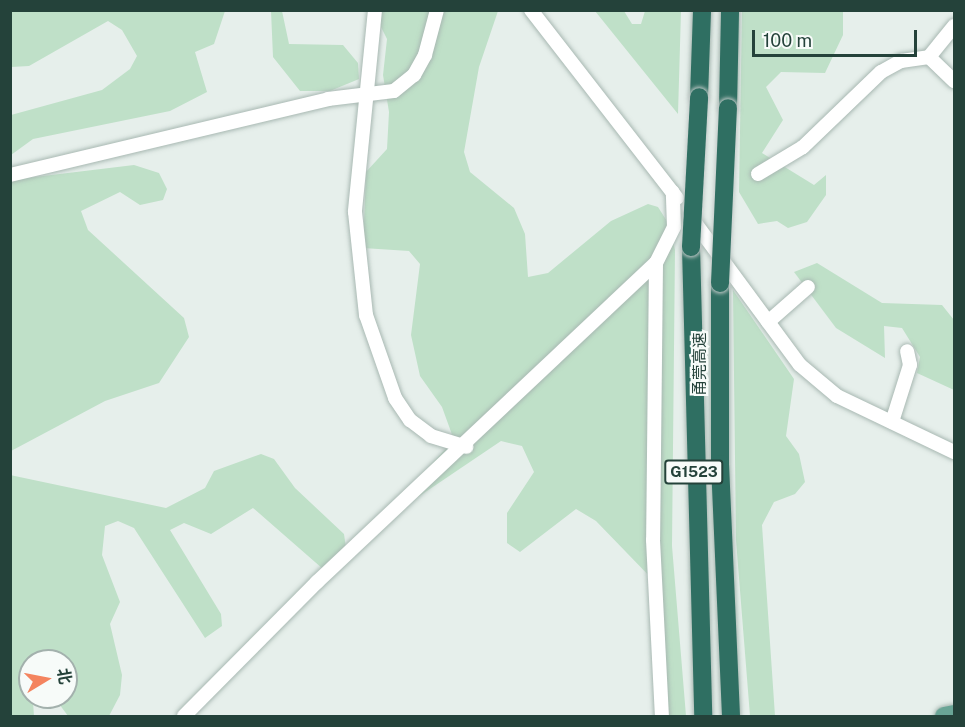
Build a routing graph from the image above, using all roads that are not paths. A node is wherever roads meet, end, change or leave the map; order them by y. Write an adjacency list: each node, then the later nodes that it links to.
1 (375, 10): 9 (street)
2 (437, 10): 9 (street)
3 (531, 10): 12 (street)
4 (702, 10): 23 (highway, 甬莞高速 / G1523, bridge)
5 (730, 10): 24 (highway, 甬莞高速 / G1523, bridge)
6 (954, 26): 7 (street)
7 (929, 57): 8 (street); 10 (street)
8 (954, 81)
9 (368, 95): 11 (street); 18 (street)
10 (758, 174)
11 (10, 175)
12 (673, 192): 13 (street); 15 (street)
13 (656, 263): 18 (street); 22 (street)
14 (808, 287): 15 (street)
15 (768, 322): 17 (street)
16 (907, 351): 17 (street)
17 (892, 422): 19 (street)
18 (466, 447): 21 (street)
19 (954, 452)
20 (954, 714): 25 (main road)
21 (183, 717)
22 (662, 717)
23 (703, 717)
24 (731, 717)
25 (944, 717)

